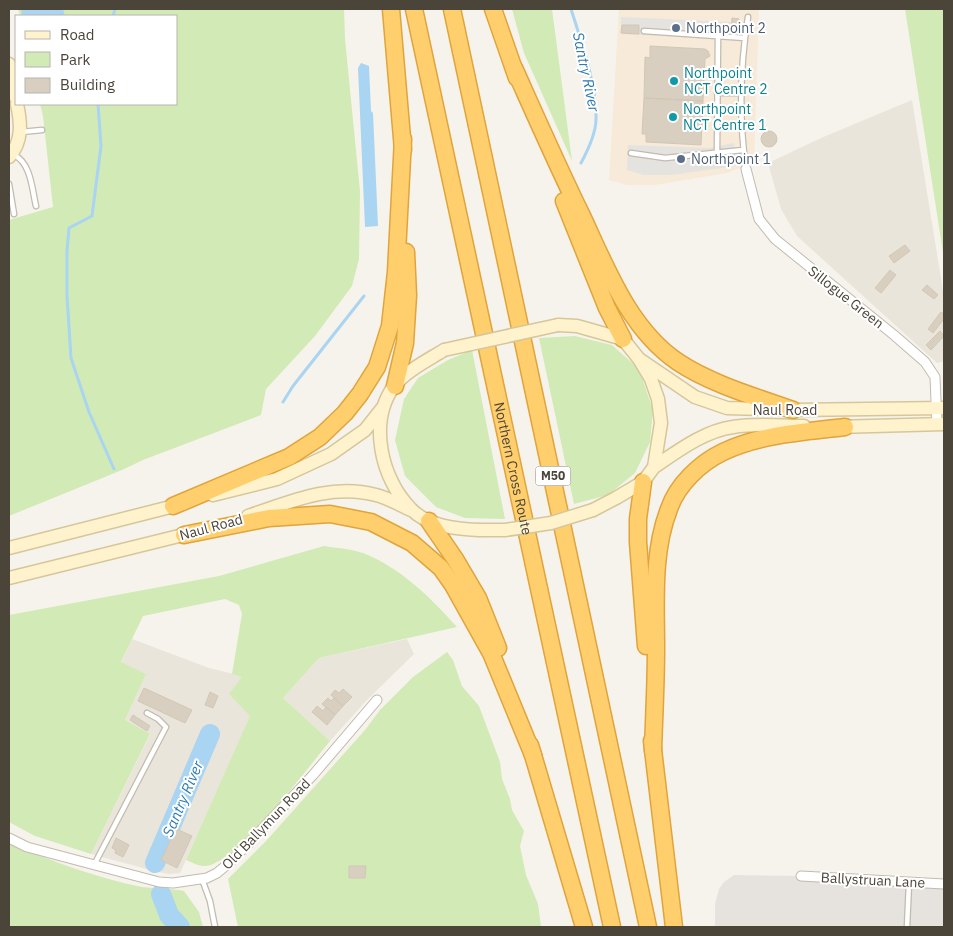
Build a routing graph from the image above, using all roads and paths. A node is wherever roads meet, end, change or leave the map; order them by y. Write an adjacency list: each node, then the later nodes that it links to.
1 (390, 9): 17 (highway)
2 (414, 9): 54 (highway, Northern Cross Route / M50)
3 (452, 9): 55 (highway, M50)
4 (493, 9): 10 (highway)
5 (748, 17): 8 (lane)
6 (644, 31): 7 (lane)
7 (718, 36): 8 (lane); 11 (lane)
8 (744, 38): 13 (lane)
9 (9, 64): 12 (main road)
10 (514, 68): 26 (highway); 31 (highway)
11 (717, 92): 13 (lane); 20 (lane)
12 (15, 93)
13 (741, 93): 18 (lane)
14 (18, 105): 16 (main road)
15 (42, 130): 16 (lane)
16 (21, 132): 21 (main road)
17 (403, 139): 28 (highway); 36 (highway)
18 (743, 150): 20 (lane); 22 (lane)
19 (631, 153): 20 (lane)
20 (717, 153)
21 (10, 155): 24 (lane)
22 (746, 169): 30 (street, Sillogue Green)
23 (9, 184): 25 (lane)
24 (36, 206)
25 (14, 214)
26 (623, 339): 27 (main road); 28 (main road, bridge)
27 (639, 359): 31 (main road, Naul Road); 34 (main road)
28 (394, 386): 29 (main road)
29 (384, 406): 36 (main road); 37 (main road)
30 (941, 408): 31 (main road, Naul Road); 32 (street, Sillogue Green)
31 (793, 410)
32 (941, 425): 33 (main road, Naul Road)
33 (845, 427): 34 (main road, Naul Road); 44 (highway)
34 (654, 467): 35 (main road)
35 (643, 482): 38 (main road, Naul Road, bridge); 44 (highway)
36 (173, 506): 40 (main road)
37 (411, 510): 38 (main road, Naul Road); 39 (main road, Naul Road)
38 (429, 521): 45 (highway)
39 (184, 534): 41 (main road, Naul Road); 45 (highway)
40 (9, 548)
41 (9, 578)
42 (377, 700): 49 (street, Old Ballymun Road)
43 (147, 714): 47 (lane)
44 (653, 751): 56 (highway)
45 (533, 755): 53 (highway)
46 (9, 838): 47 (street, Old Ballymun Road)
47 (94, 865): 49 (street, Old Ballymun Road)
48 (801, 876): 50 (street, Ballystruan Lane)
49 (202, 879): 52 (lane)
50 (909, 883): 51 (street, Ballystruan Lane); 57 (lane)
51 (944, 884)
52 (215, 927)
53 (584, 927)
54 (612, 927)
55 (648, 927)
56 (674, 927)
57 (907, 927)

